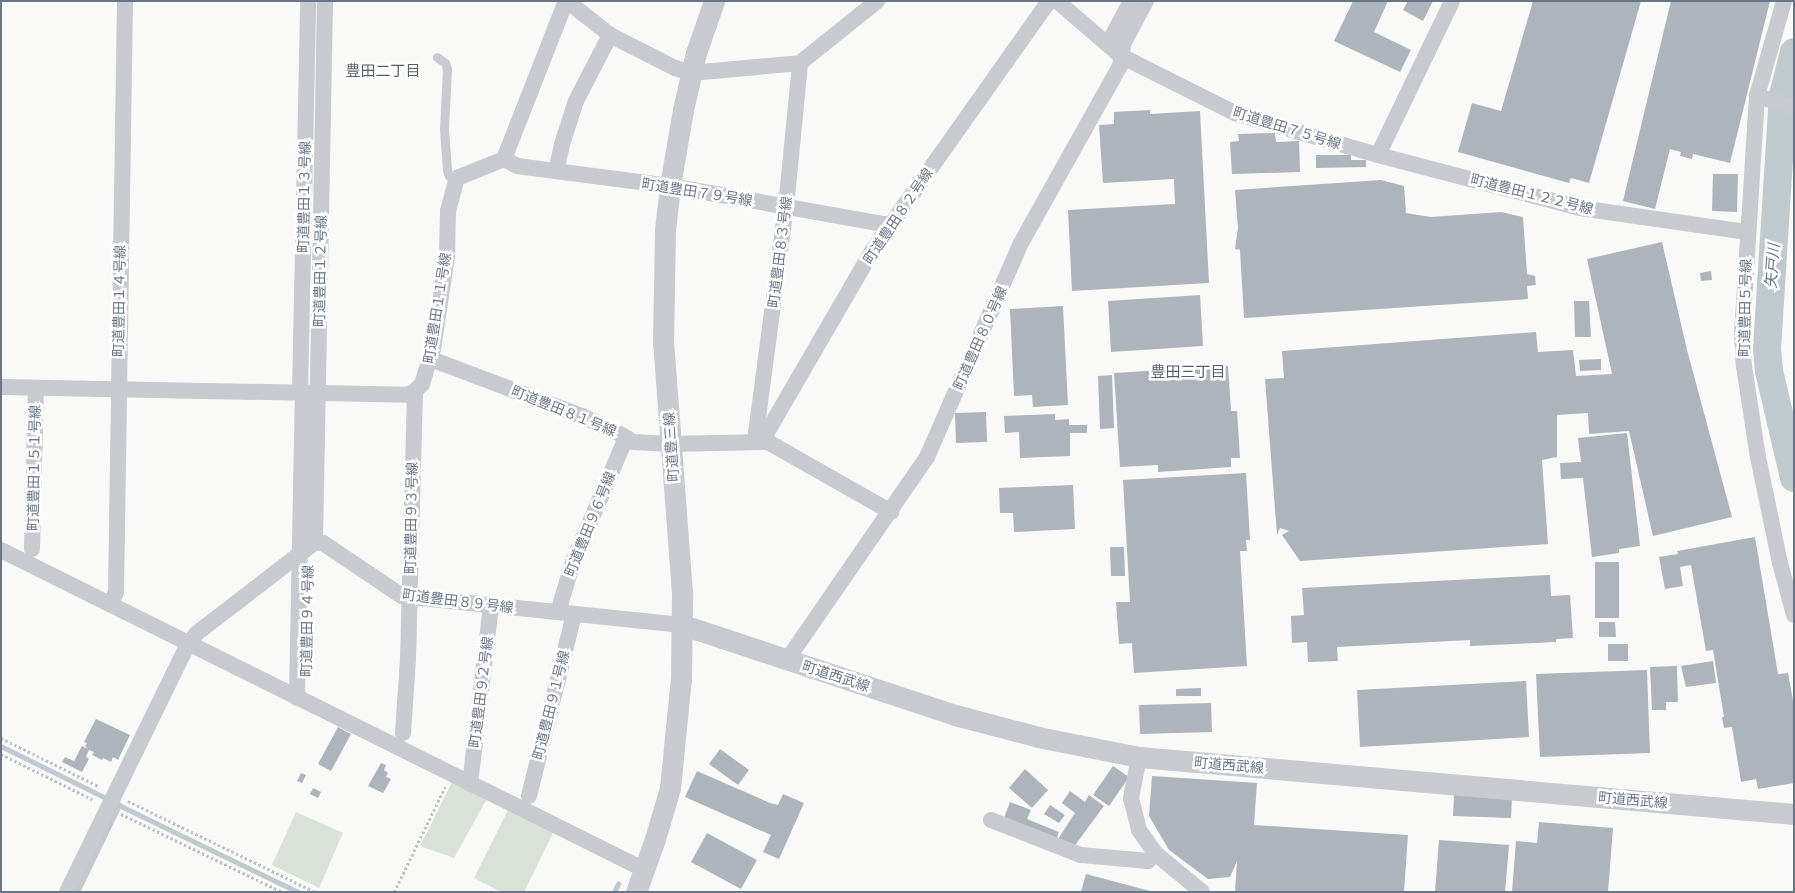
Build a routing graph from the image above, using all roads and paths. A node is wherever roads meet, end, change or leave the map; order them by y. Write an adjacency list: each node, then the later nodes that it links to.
1 (125, 1): 32 (street, 町道豊田１４号線)
2 (308, 1): 34 (street, 町道豊田１３号線)
3 (325, 1): 34 (street, 町道豊田１２号線)
4 (567, 1): 13 (street); 22 (street)
5 (714, 1): 18 (street, 町道豊三線)
6 (877, 1): 17 (street)
7 (1049, 1): 27 (street, 町道豊田８２号線)
8 (1057, 1): 14 (street, 町道豊田７５号線)
9 (1131, 1): 14 (street)
10 (1146, 1): 16 (street, 町道豊田８０号線)
11 (1452, 1): 21 (street)
12 (1784, 1): 19 (street, 町道豊田５号線)
13 (610, 35): 18 (street); 23 (street)
14 (1108, 44): 16 (street, 町道豊田７５号線)
15 (437, 56): 24 (lane)
16 (1121, 56): 21 (street, 町道豊田７５号線); 38 (street, 町道豊田８０号線)
17 (800, 63): 18 (street); 26 (street, 町道豊田８３号線)
18 (691, 73): 25 (street, 町道豊三線)
19 (1758, 96): 20 (street); 28 (street, 町道豊田５号線)
20 (1794, 107)
21 (1378, 155): 28 (street, 町道豊田１２２号線)
22 (504, 159): 23 (street, 町道豊田７９号線); 24 (street)
23 (556, 171): 25 (street, 町道豊田７９号線)
24 (457, 178): 29 (street, 町道豊田１１号線)
25 (670, 186): 26 (street, 町道豊田７９号線); 37 (street, 町道豊三線)
26 (786, 207): 27 (street, 町道豊田７９号線); 36 (street, 町道豊田８３号線)
27 (889, 228): 36 (street, 町道豊田８２号線)
28 (1748, 232): 46 (street, 町道豊田５号線)
29 (431, 359): 33 (street, 町道豊田１１号線); 35 (street, 町道豊田８１号線)
30 (1, 387): 31 (street)
31 (36, 388): 32 (street); 40 (street, 町道豊田１５１号線)
32 (118, 389): 34 (street); 43 (street, 町道豊田１４号線)
33 (415, 392): 34 (street); 42 (street, 町道豊田９３号線)
34 (307, 393): 39 (street, 町道豊田１２号線)
35 (626, 438): 37 (street, 町道豊田８１号線); 45 (street, 町道豊田９６号線)
36 (759, 441): 37 (street, 町道豊田８１号線); 38 (street, 町道豊田８１号線)
37 (671, 444): 47 (street, 町道豊三線)
38 (891, 512): 49 (street, 町道豊田８０号線)
39 (308, 547): 42 (street, 町道豊田８９号線); 48 (street); 50 (street, 町道豊田９４号線)
40 (32, 549)
41 (1, 550): 43 (street)
42 (409, 597): 44 (street, 町道豊田８９号線); 51 (street, 町道豊田９３号線)
43 (111, 602): 48 (street)
44 (491, 606): 45 (street, 町道豊田８９号線); 56 (street, 町道豊田９２号線)
45 (566, 613): 47 (street, 町道豊田８９号線); 57 (street, 町道豊田９１号線)
46 (1794, 615)
47 (683, 625): 49 (street, 町道西武線); 62 (street, 町道豊三線)
48 (190, 642): 50 (street); 58 (street)
49 (787, 660): 54 (street, 町道西武線)
50 (301, 697): 55 (street)
51 (403, 734)
52 (1, 738): 58 (path)
53 (1, 754): 58 (path)
54 (1139, 757): 59 (street, 町道西武線); 61 (street)
55 (451, 774): 56 (street); 66 (path)
56 (471, 781): 62 (street)
57 (529, 796)
58 (114, 805): 63 (street); 64 (path); 65 (path)
59 (1794, 814)
60 (991, 820): 61 (street)
61 (1155, 853): 68 (street)
62 (645, 870): 67 (street, 町道豊三線)
63 (67, 892)
64 (282, 892)
65 (316, 892)
66 (394, 892)
67 (636, 892)
68 (1202, 892)

